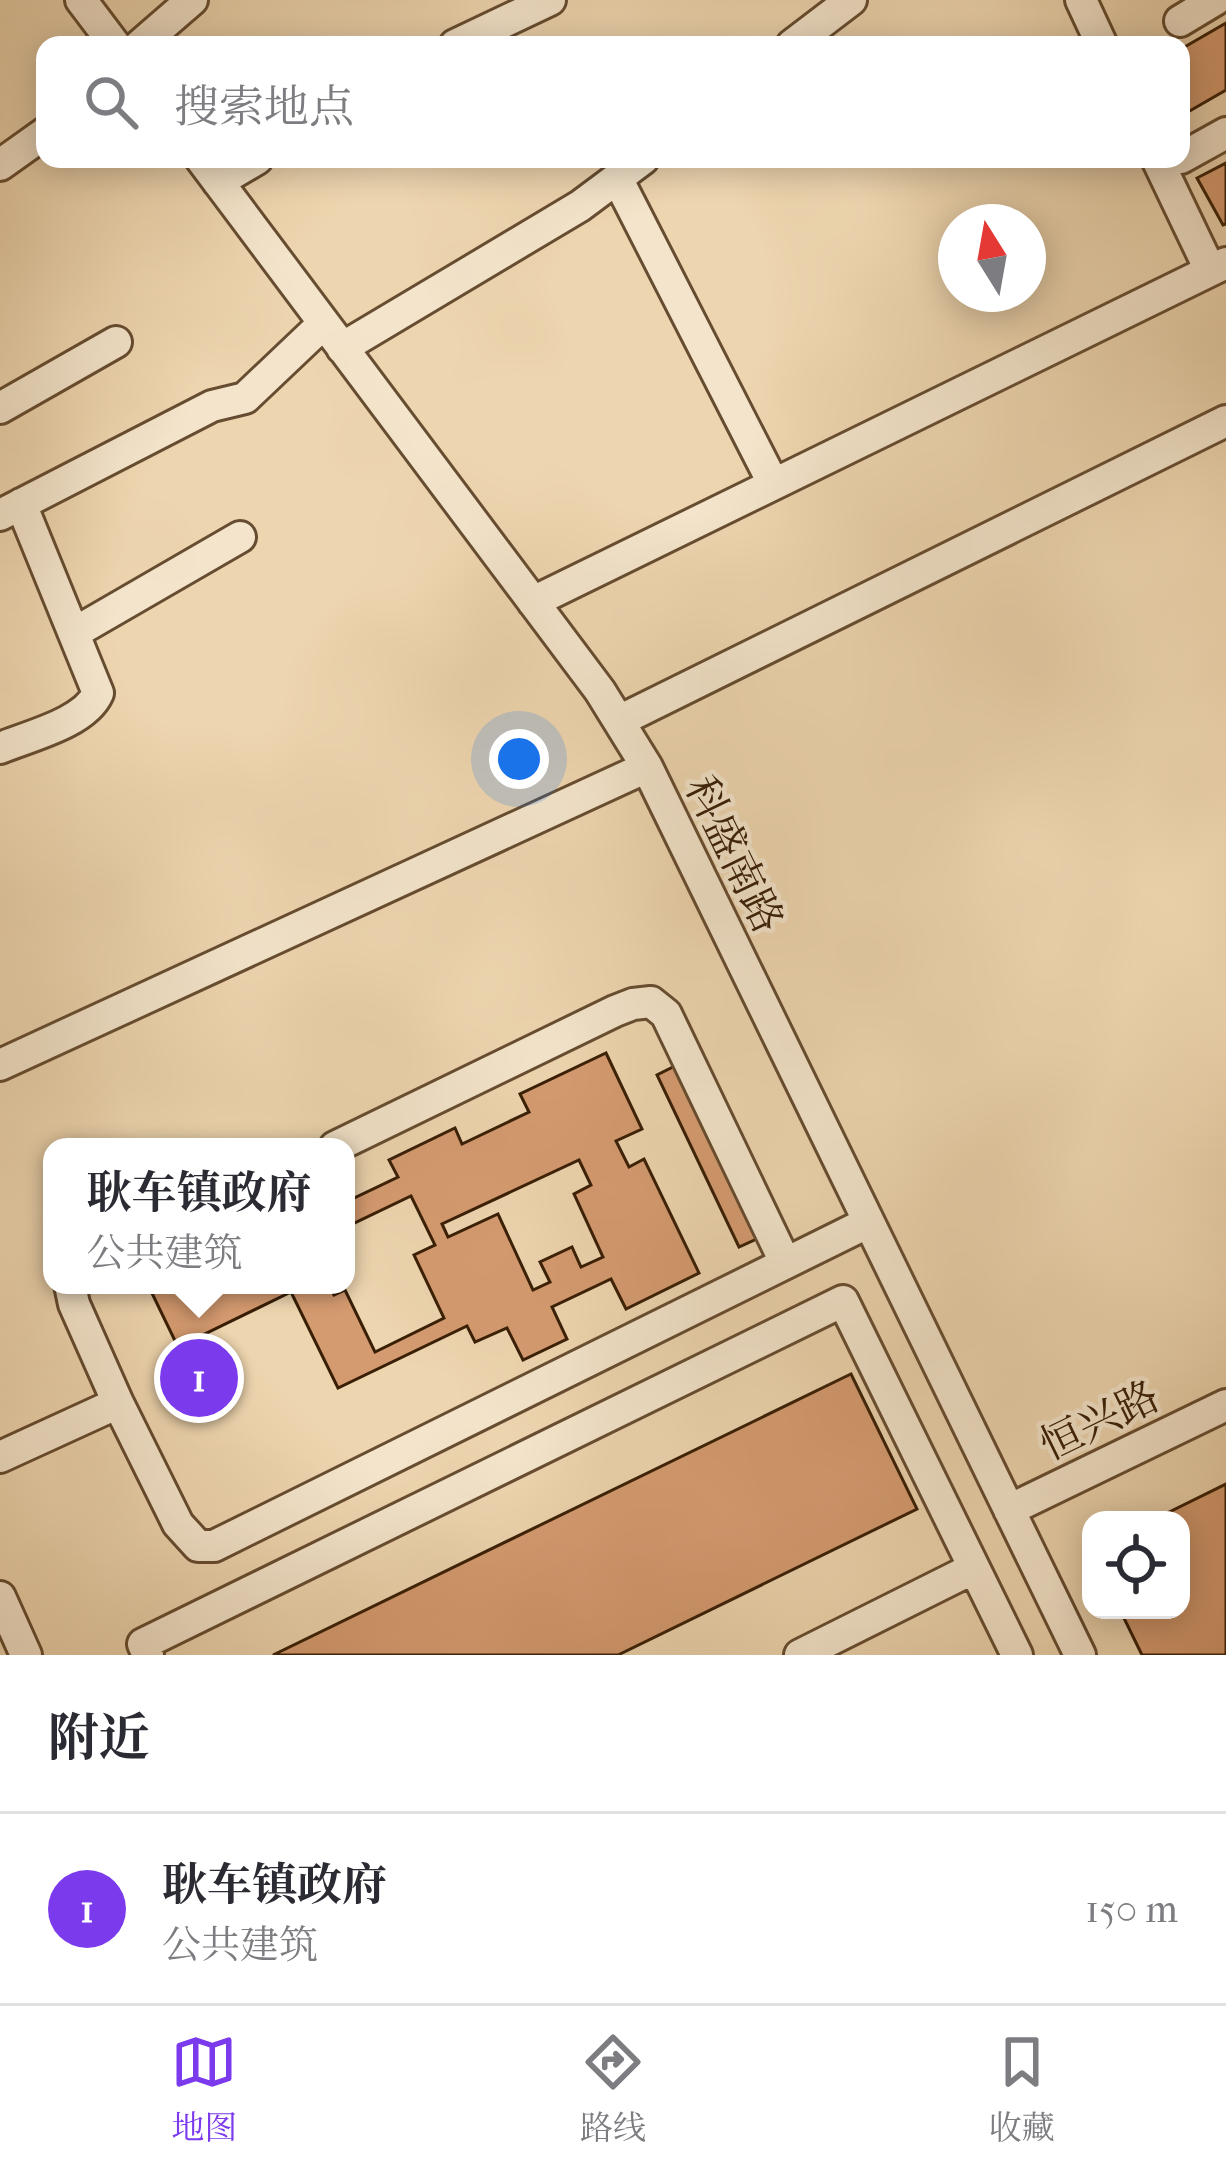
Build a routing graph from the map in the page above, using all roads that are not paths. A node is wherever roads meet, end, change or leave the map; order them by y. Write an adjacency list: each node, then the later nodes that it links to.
1 (81, 0): 8 (street)
2 (192, 0): 9 (street)
3 (550, 0): 10 (street)
4 (851, 0): 11 (street)
5 (1081, 0): 12 (street)
6 (1215, 0): 7 (street)
7 (1180, 21)
8 (108, 36)
9 (150, 36)
10 (474, 36)
11 (804, 36)
12 (1098, 36)
13 (1226, 133): 15 (street)
14 (36, 139): 16 (street)
15 (1190, 153)
16 (0, 164)
17 (631, 168): 20 (street)
18 (1162, 168): 21 (street)
19 (209, 170): 22 (street, 科盛南路)
20 (617, 178): 22 (street); 26 (street)
21 (1218, 267): 26 (street)
22 (333, 336): 27 (street); 29 (street, 科盛南路)
23 (116, 342): 24 (street)
24 (0, 408)
25 (1226, 421): 31 (street)
26 (773, 483): 29 (street)
27 (11, 510): 30 (street)
28 (240, 537): 30 (street)
29 (533, 602): 31 (street, 科盛南路)
30 (74, 633): 32 (street)
31 (619, 722): 33 (street, 科盛南路)
32 (0, 748)
33 (647, 767): 34 (street); 36 (street, 科盛南路)
34 (0, 1065)
35 (353, 1138): 37 (street)
36 (867, 1223): 37 (street); 42 (street, 科盛南路)
37 (785, 1262): 39 (street)
38 (72, 1294): 39 (street)
39 (118, 1402): 41 (street)
40 (1226, 1405): 42 (street, 恒兴路)
41 (0, 1457)
42 (1009, 1510): 49 (street, 科盛南路)
43 (974, 1568): 46 (street); 47 (street); 48 (street)
44 (0, 1597): 45 (street)
45 (26, 1655)
46 (148, 1655)
47 (800, 1655)
48 (1017, 1655)
49 (1080, 1655)

